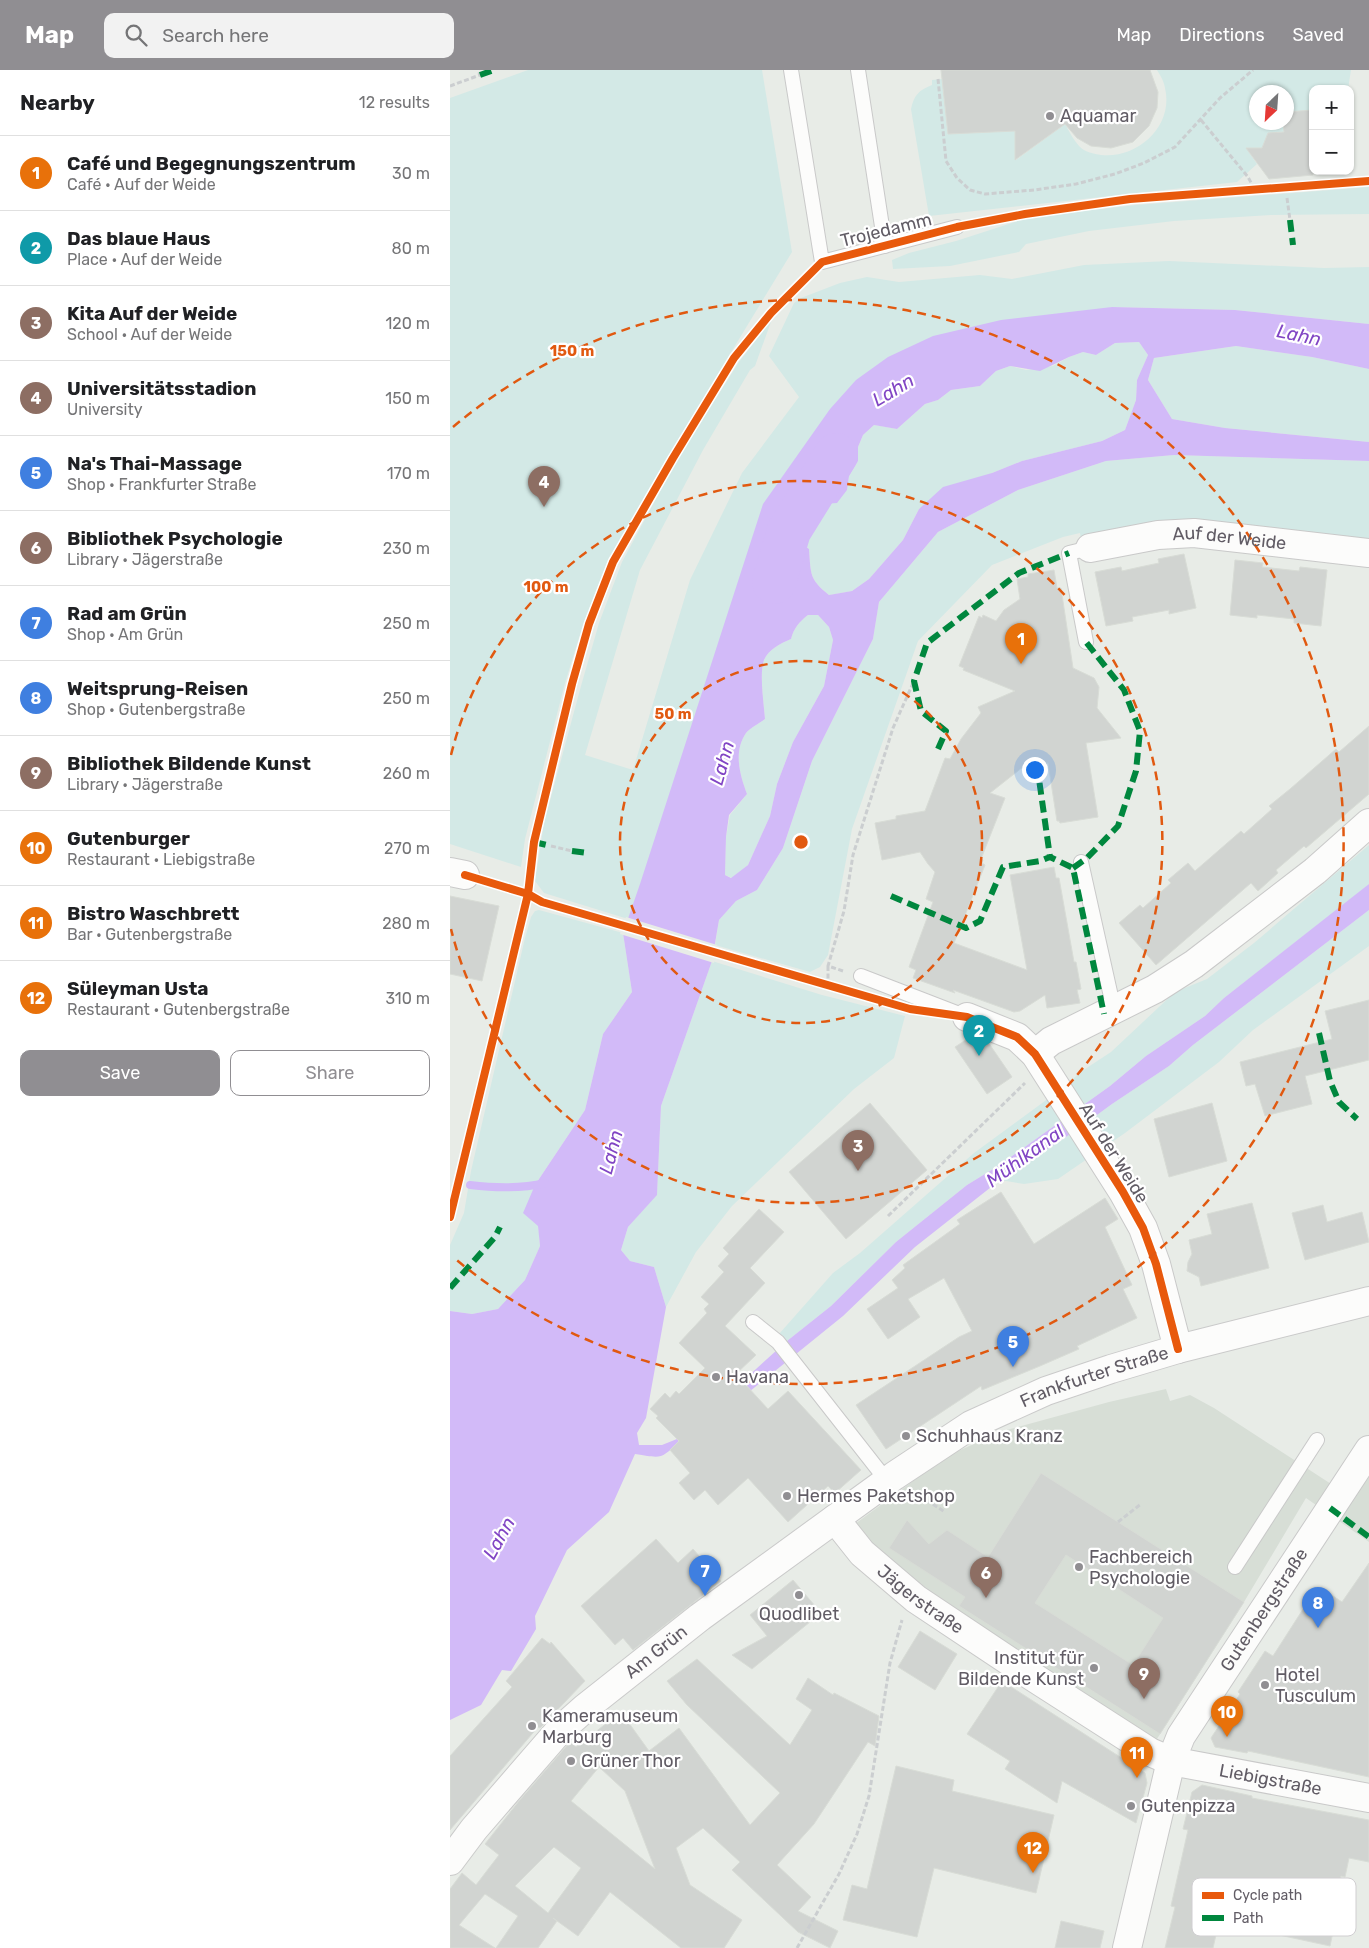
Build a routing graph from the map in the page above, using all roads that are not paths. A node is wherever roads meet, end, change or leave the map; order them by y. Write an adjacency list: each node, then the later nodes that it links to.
1 (791, 70): 4 (lane, Trojedamm)
2 (858, 70): 4 (lane)
3 (957, 227): 4 (lane, Trojedamm)
4 (885, 246)
5 (1090, 548): 6 (street, Auf der Weide); 7 (lane)
6 (1369, 553)
7 (1086, 642)
8 (1369, 822): 11 (street)
9 (1081, 862): 11 (lane)
10 (861, 976): 12 (lane, Auf der Weide)
11 (1114, 1010): 13 (street)
12 (967, 1018): 13 (street, Auf der Weide)
13 (1043, 1068): 16 (street, Auf der Weide)
14 (1369, 1301): 16 (street, Frankfurter Straße)
15 (753, 1322): 19 (lane)
16 (1178, 1349): 19 (street, Frankfurter Straße)
17 (1317, 1440): 21 (lane)
18 (1369, 1450): 22 (street, Gutenbergstraße)
19 (890, 1479): 20 (street, Am Grün)
20 (835, 1519): 22 (street, Jägerstraße); 24 (street, Am Grün)
21 (1235, 1567)
22 (1171, 1761): 23 (street, Liebigstraße); 25 (street, Gutenbergstraße)
23 (1369, 1798)
24 (450, 1861)
25 (1127, 1948)

